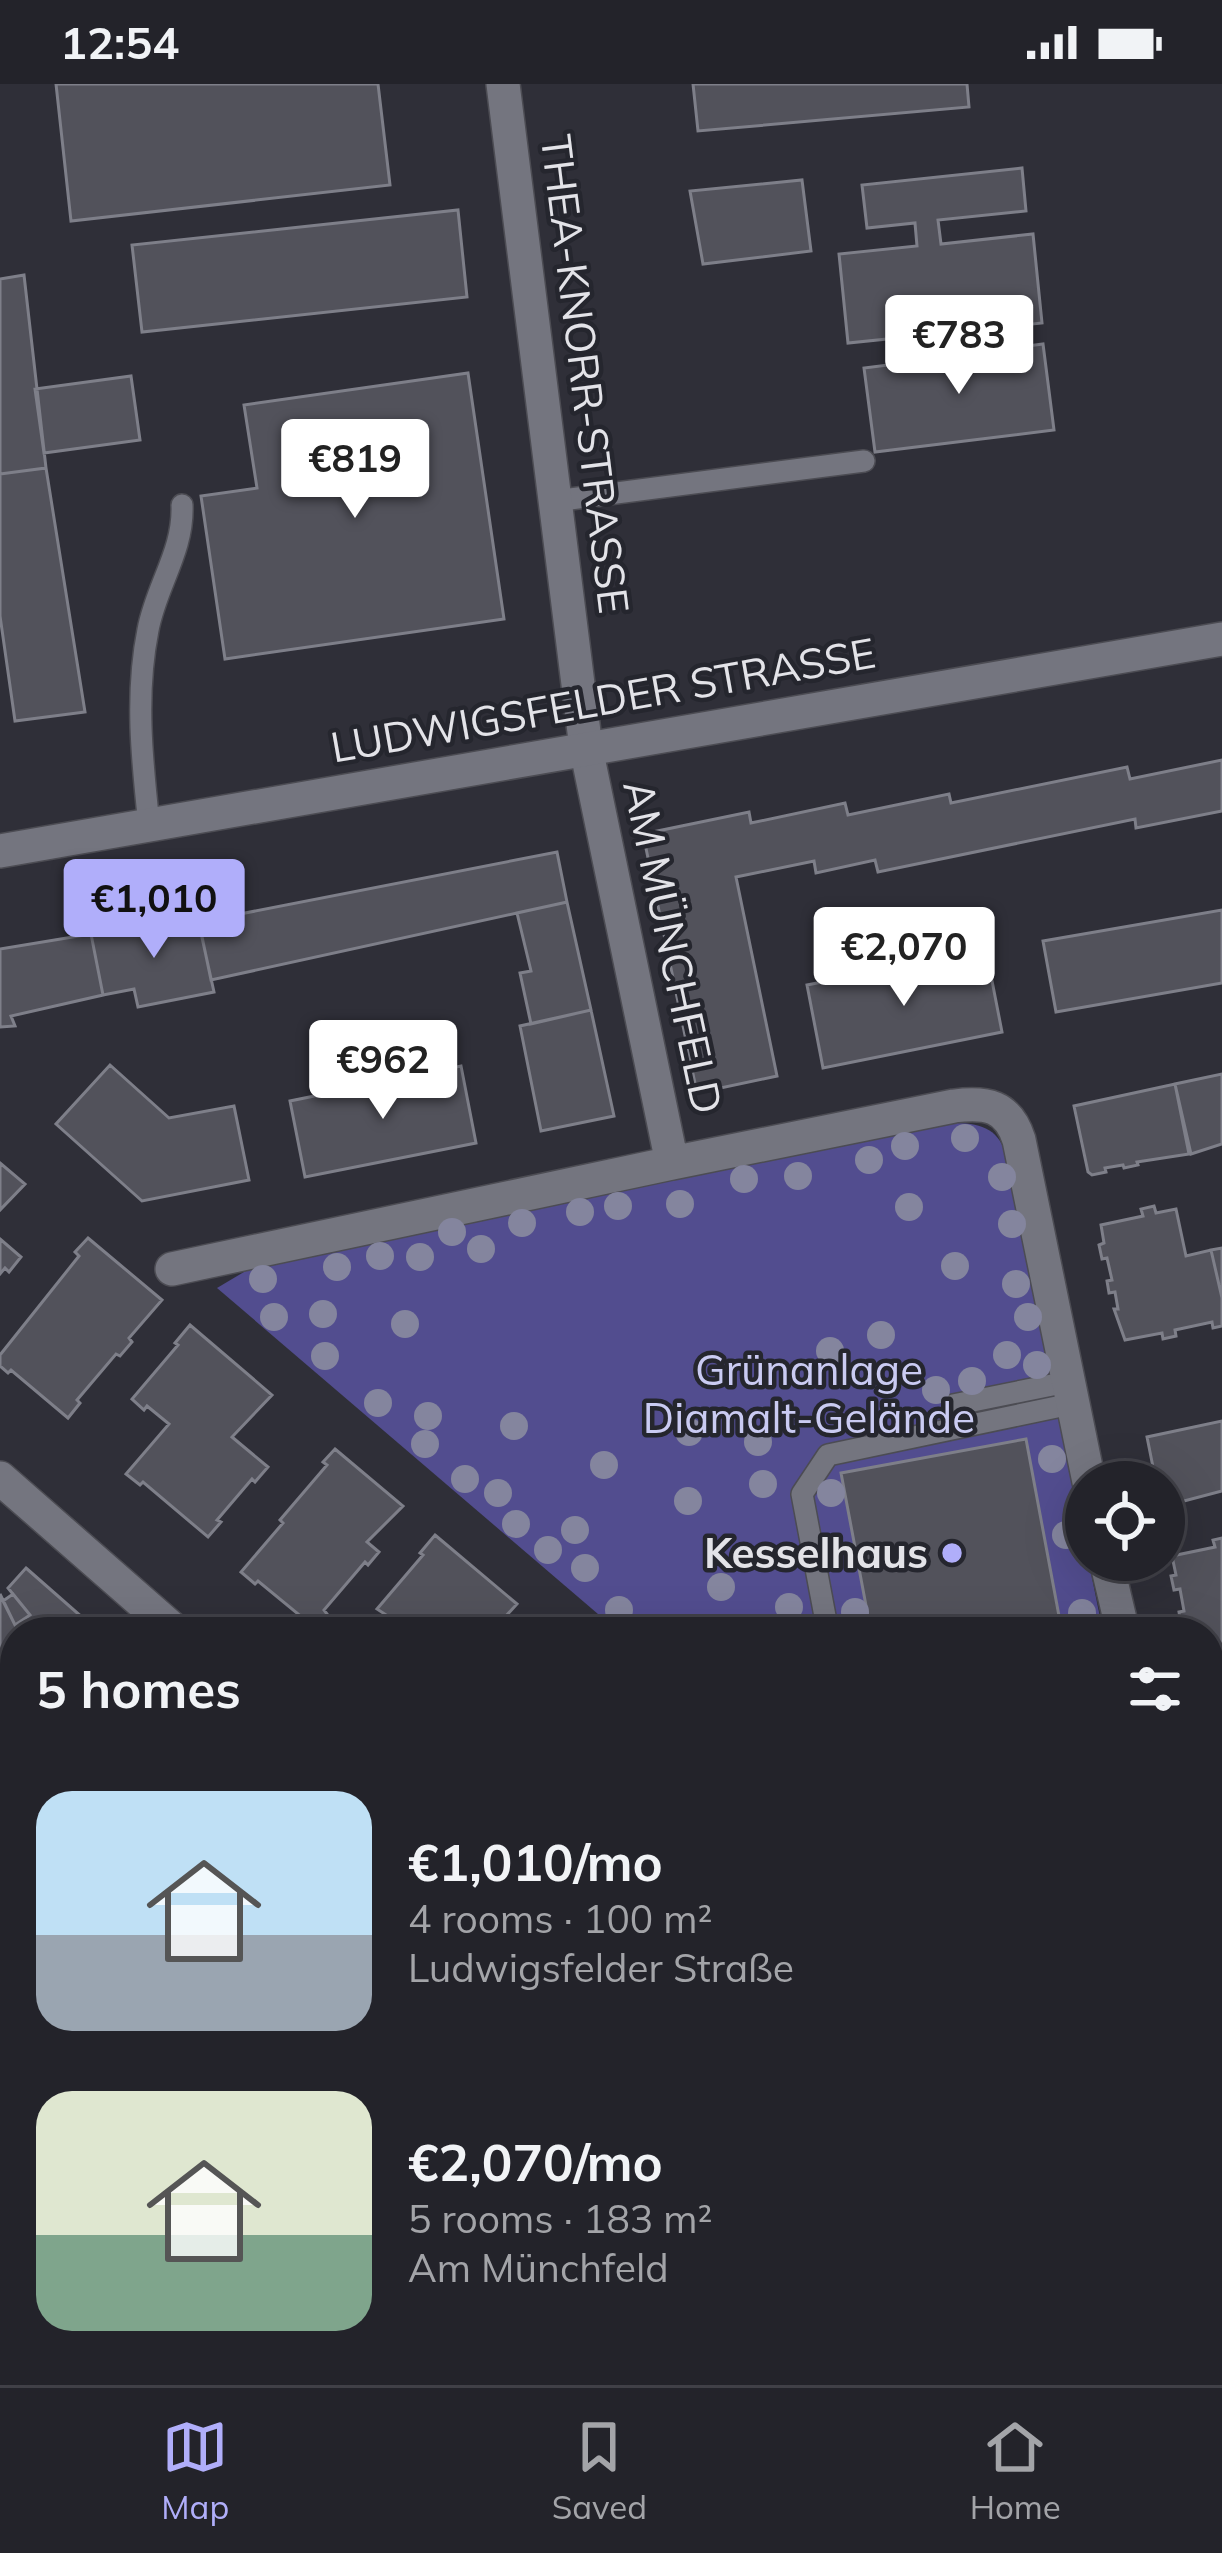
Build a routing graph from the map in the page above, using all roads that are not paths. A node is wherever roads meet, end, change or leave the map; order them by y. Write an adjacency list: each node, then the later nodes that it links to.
1 (503, 84): 3 (street, THEA-KNORR-STRASSE)
2 (864, 461): 3 (lane)
3 (555, 500): 6 (street, THEA-KNORR-STRASSE)
4 (182, 505): 7 (lane)
5 (1222, 638): 6 (street, LUDWIGSFELDER STRASSE)
6 (586, 748): 7 (street, LUDWIGSFELDER STRASSE); 9 (street, AM MÜNCHFELD)
7 (149, 825): 8 (street, LUDWIGSFELDER STRASSE)
8 (0, 851)
9 (672, 1163): 10 (street); 11 (street, AM MÜNCHFELD)
10 (172, 1269)
11 (1069, 1393): 12 (lane); 13 (street, AM MÜNCHFELD); 17 (lane)
12 (953, 1405)
13 (1084, 1461)
14 (0, 1478): 16 (street)
15 (1111, 1581): 18 (street)
16 (159, 1617)
17 (825, 1617)
18 (1119, 1617)

